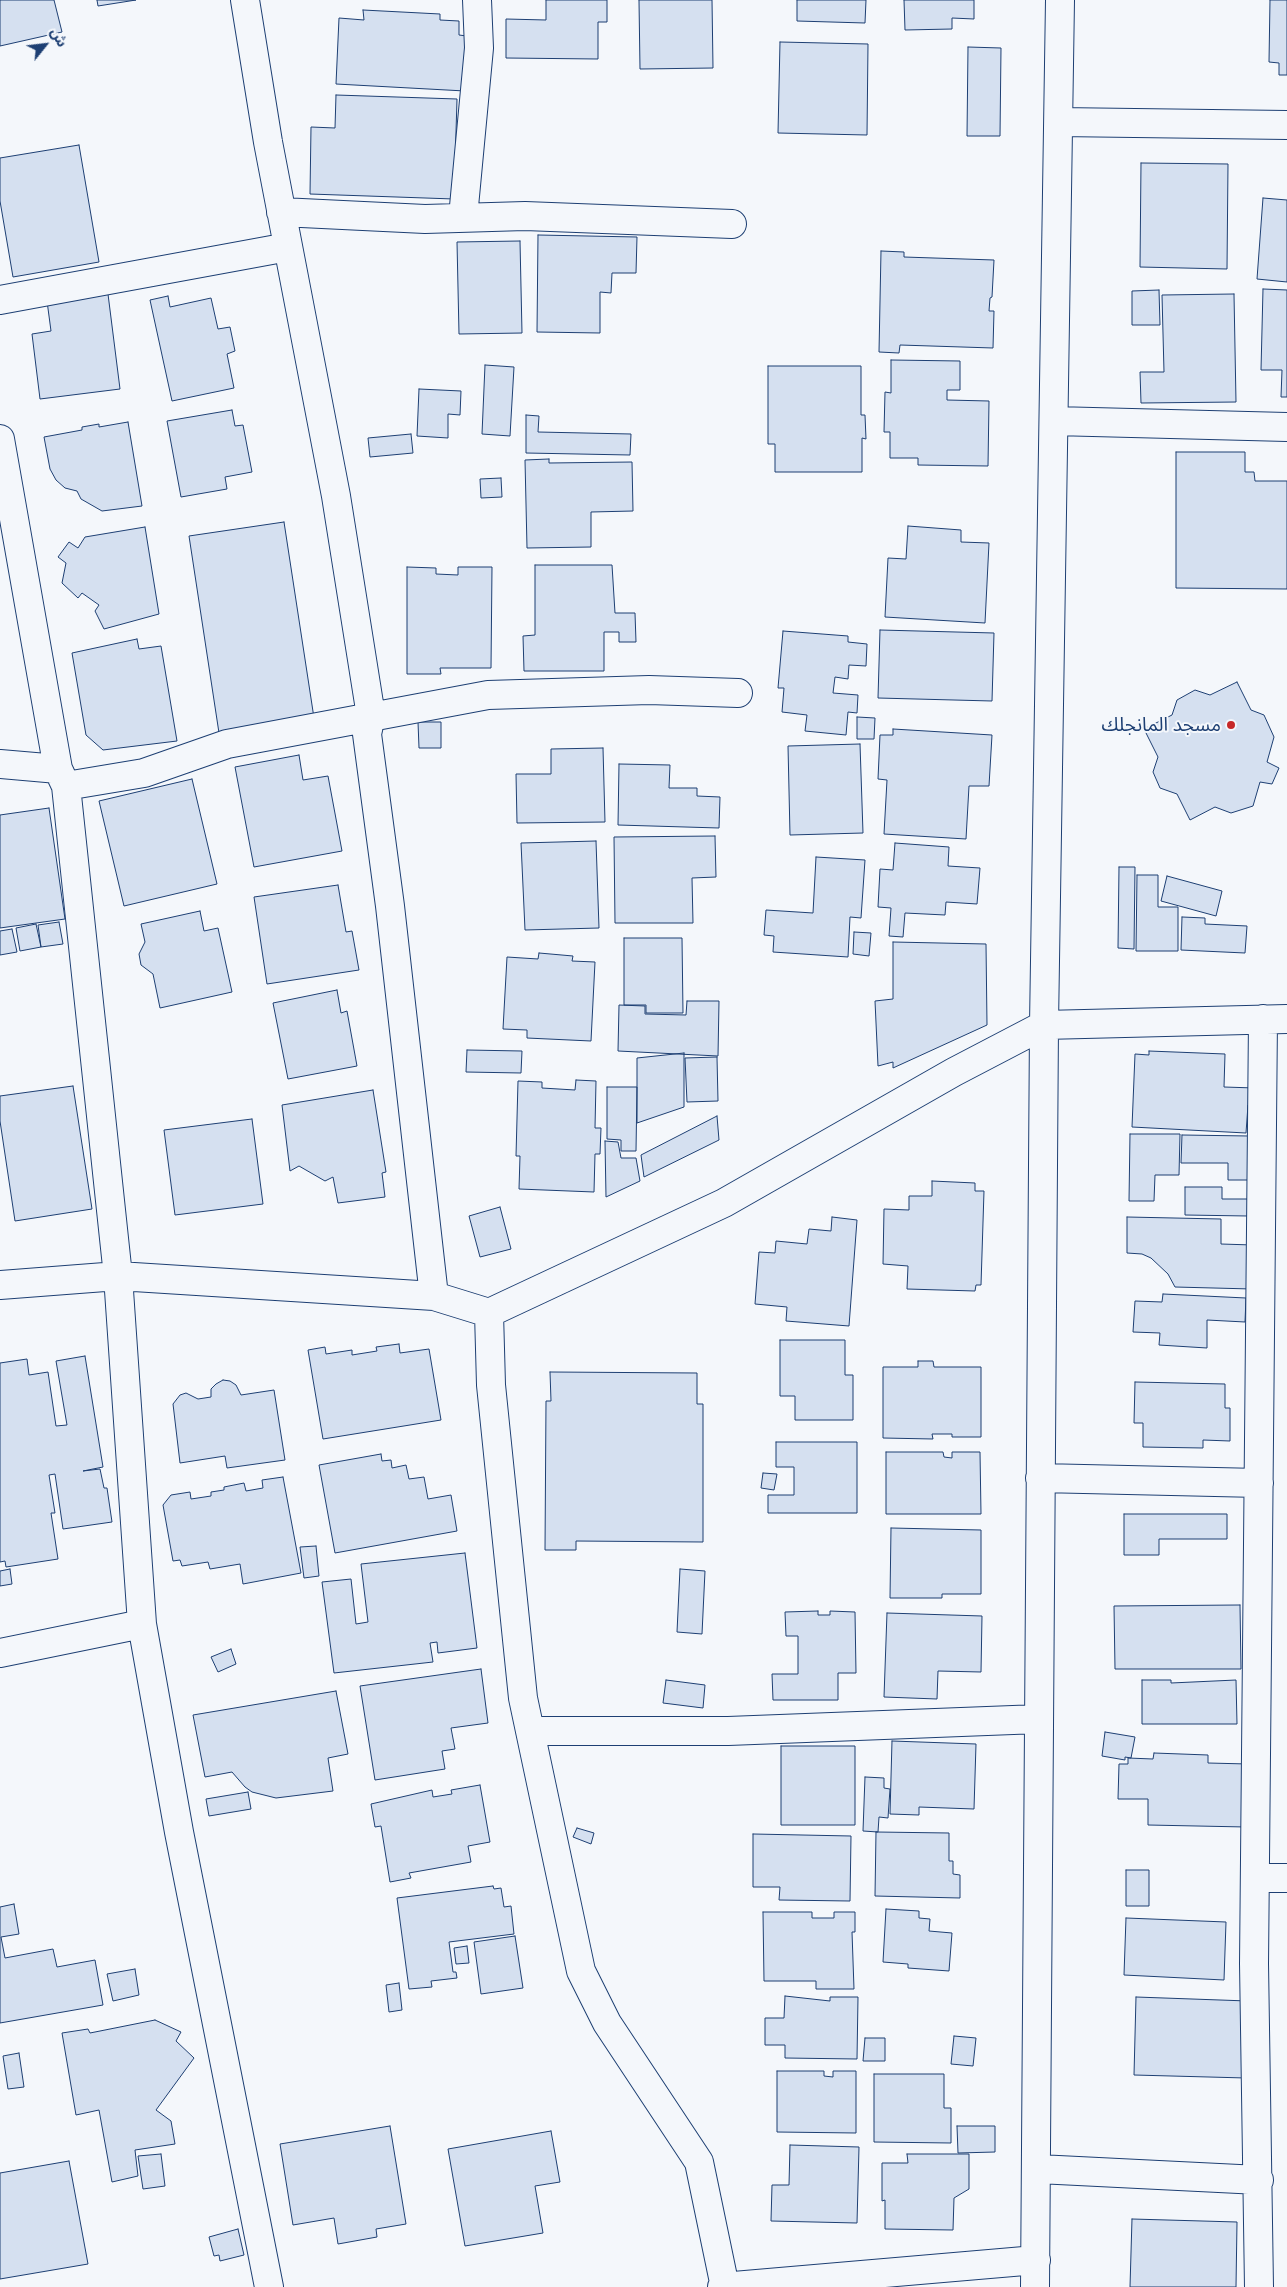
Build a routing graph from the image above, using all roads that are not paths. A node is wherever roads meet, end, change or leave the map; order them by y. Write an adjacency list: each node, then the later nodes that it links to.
1 (245, 0): 6 (street)
2 (477, 0): 7 (street)
3 (1060, 0): 4 (street)
4 (1059, 122): 5 (street); 11 (street)
5 (1287, 126)
6 (282, 212): 7 (street); 9 (street)
7 (463, 217): 8 (street)
8 (732, 224)
9 (288, 247): 10 (street); 15 (street)
10 (0, 300)
11 (1054, 421): 12 (street); 19 (street)
12 (1287, 427)
13 (0, 439): 17 (street)
14 (738, 692): 15 (street)
15 (371, 716): 17 (street); 22 (street)
16 (0, 764): 17 (street)
17 (62, 777): 20 (street)
18 (1275, 1019): 19 (street); 25 (street)
19 (1044, 1025): 23 (street); 24 (street)
20 (118, 1276): 21 (street); 22 (street); 26 (street)
21 (0, 1285)
22 (434, 1296): 23 (street)
23 (489, 1313): 29 (street)
24 (1040, 1478): 25 (street); 28 (street)
25 (1259, 1483): 30 (street)
26 (142, 1624): 27 (street); 35 (street)
27 (0, 1653)
28 (1039, 1719): 29 (street); 32 (street)
29 (530, 1732): 36 (street)
30 (1256, 1878): 31 (street); 33 (street)
31 (1287, 1878)
32 (1038, 2170): 33 (street); 34 (street)
33 (1259, 2180): 38 (street)
34 (1036, 2260): 36 (street); 37 (street)
35 (269, 2287)
36 (724, 2287)
37 (1035, 2287)
38 (1260, 2287)

